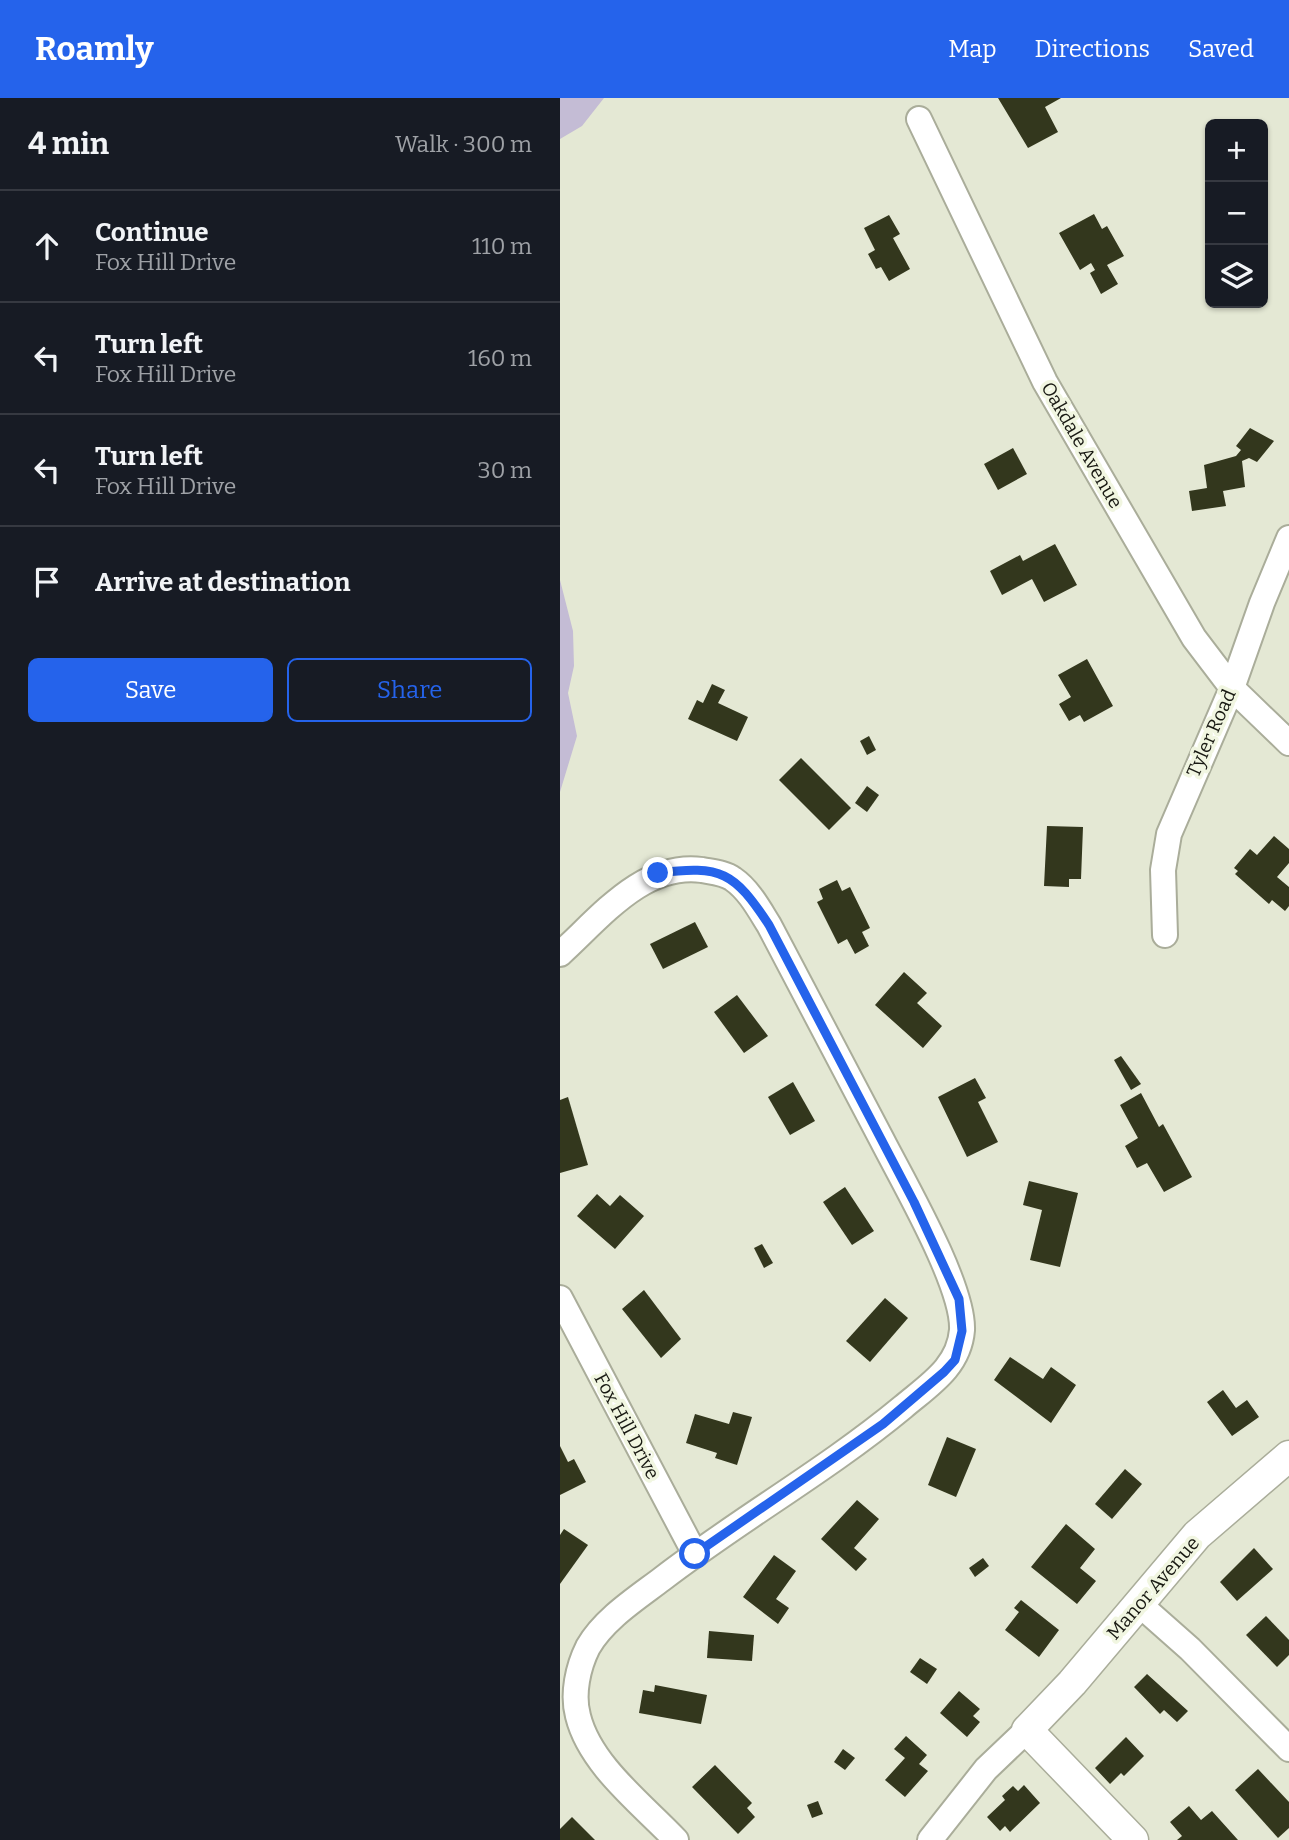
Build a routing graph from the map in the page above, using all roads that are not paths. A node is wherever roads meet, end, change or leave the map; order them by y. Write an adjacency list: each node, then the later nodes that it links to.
1 (919, 119): 3 (street, Oakdale Avenue)
2 (1289, 538): 3 (street, Tyler Road)
3 (1232, 688): 4 (street, Oakdale Avenue); 5 (street, Tyler Road)
4 (1289, 743)
5 (1166, 935)
6 (560, 954): 9 (street)
7 (560, 1298): 9 (street, Fox Hill Drive)
8 (1289, 1456): 10 (street, Manor Avenue)
9 (695, 1554): 13 (street)
10 (1138, 1603): 11 (street, Manor Avenue); 12 (street)
11 (1027, 1730): 14 (street); 15 (street)
12 (1289, 1749)
13 (676, 1840)
14 (930, 1840)
15 (1133, 1840)

